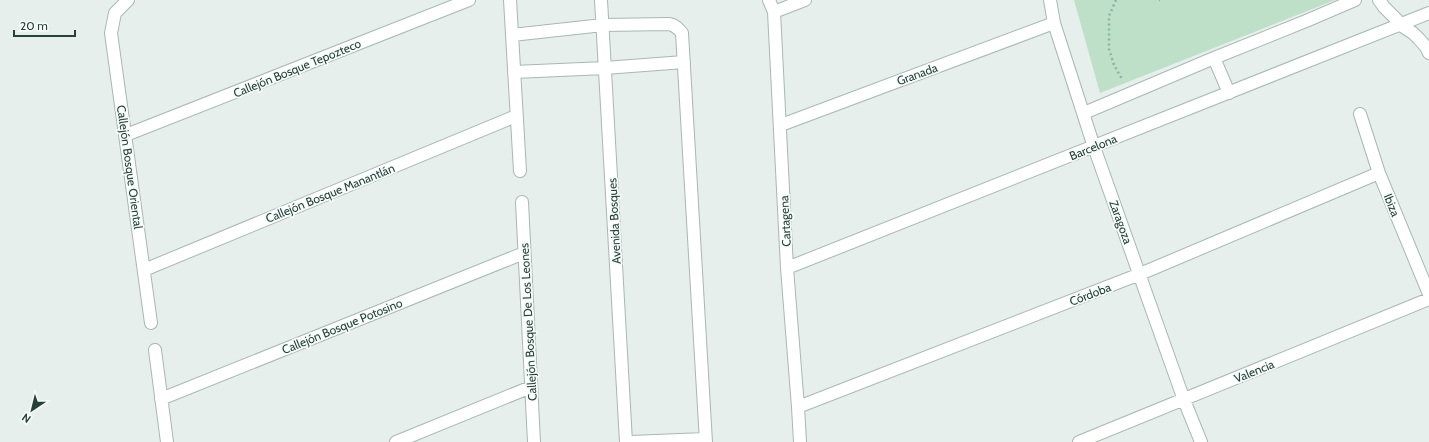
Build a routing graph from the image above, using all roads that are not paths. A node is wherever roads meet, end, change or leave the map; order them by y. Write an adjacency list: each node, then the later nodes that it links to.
1 (128, 0): 26 (street, Callejón Bosque Oriental)
2 (469, 0): 26 (street, Callejón Bosque Tepozteco)
3 (510, 0): 15 (street)
4 (601, 0): 14 (street, Avenida Bosques)
5 (769, 0): 10 (street, Cartagena)
6 (805, 0): 10 (street)
7 (1050, 0): 12 (street, Zaragoza)
8 (1355, 0): 17 (street)
9 (1379, 0): 13 (street)
10 (774, 12): 25 (street, Cartagena)
11 (1429, 13): 13 (street, Barcelona)
12 (1054, 23): 22 (street, Zaragoza); 25 (street, Granada)
13 (1399, 24): 16 (street); 21 (street, Barcelona)
14 (603, 25): 15 (street); 18 (street); 19 (street, Avenida Bosques)
15 (512, 35): 20 (street)
16 (1429, 53)
17 (1214, 58): 21 (street); 22 (street)
18 (684, 62): 19 (street); 43 (street)
19 (605, 68): 20 (street); 47 (street, Avenida Bosques)
20 (514, 72): 24 (street)
21 (1229, 93): 27 (street, Barcelona)
22 (1084, 113): 27 (street, Zaragoza)
23 (1360, 114): 29 (street, Ibiza)
24 (516, 116): 28 (street); 33 (street, Callejón Bosque Manantlán)
25 (780, 125): 32 (street, Cartagena)
26 (126, 135): 33 (street, Callejón Bosque Oriental)
27 (1094, 147): 32 (street, Barcelona); 34 (street, Zaragoza)
28 (520, 171)
29 (1379, 173): 34 (street, Córdoba); 35 (street, Ibiza)
30 (522, 202): 31 (street, Callejón Bosque De Los Leones)
31 (524, 253): 39 (street, Callejón Bosque De Los Leones); 40 (street, Callejón Bosque Potosino)
32 (787, 268): 42 (street, Cartagena)
33 (144, 270): 37 (street, Callejón Bosque Oriental)
34 (1140, 274): 41 (street, Zaragoza); 42 (street, Córdoba)
35 (1429, 294)
36 (1429, 300): 41 (street, Valencia)
37 (151, 322)
38 (155, 350): 40 (street)
39 (531, 387): 45 (street); 46 (street, Callejón Bosque De Los Leones)
40 (161, 399): 44 (street)
41 (1184, 400): 50 (street, Valencia); 51 (street, Zaragoza)
42 (798, 407): 49 (street, Cartagena)
43 (706, 440): 48 (street)
44 (167, 442)
45 (396, 442)
46 (534, 442)
47 (626, 442)
48 (632, 442)
49 (800, 442)
50 (1079, 442)
51 (1201, 442)

